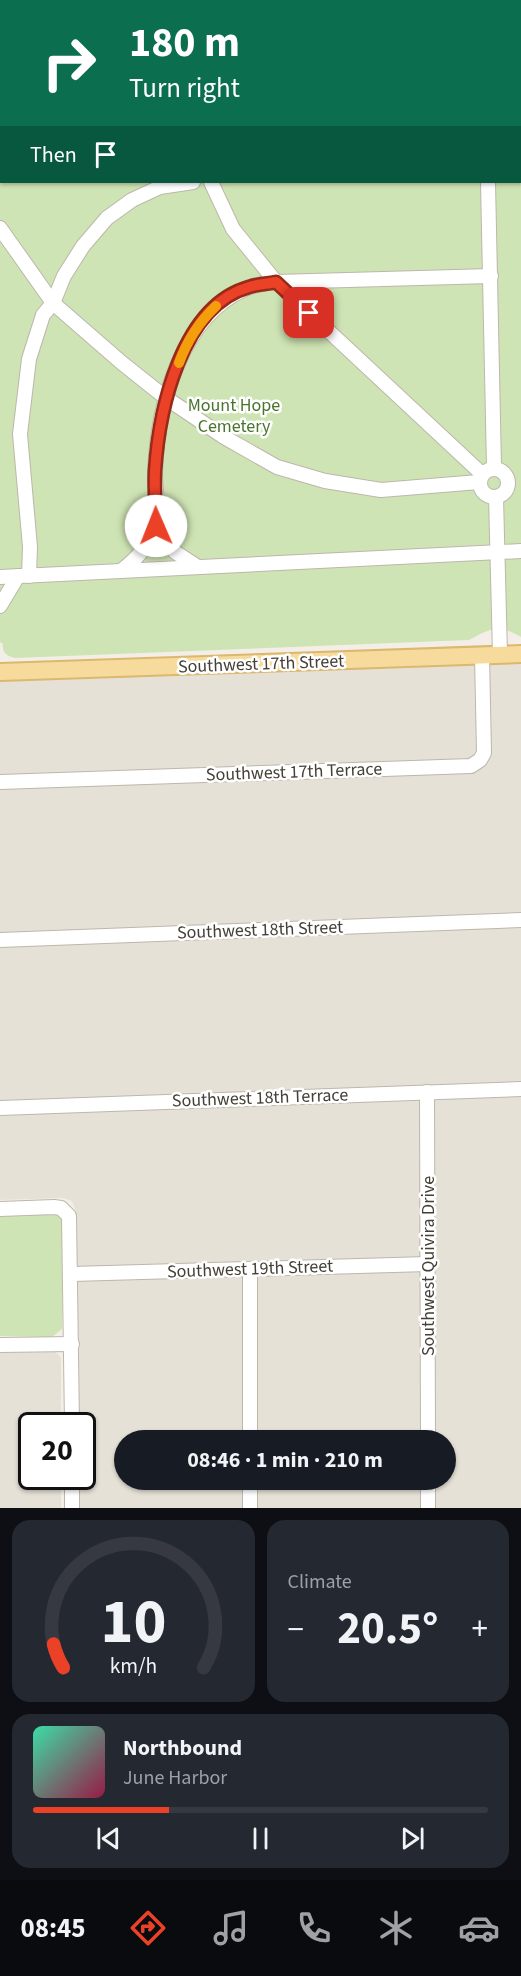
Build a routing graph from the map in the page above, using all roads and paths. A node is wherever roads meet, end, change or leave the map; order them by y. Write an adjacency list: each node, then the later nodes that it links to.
1 (186, 183): 7 (street)
2 (211, 183): 6 (street)
3 (488, 183): 5 (street)
4 (0, 228): 7 (street)
5 (490, 276): 6 (street); 9 (street)
6 (276, 282): 8 (street); 9 (street)
7 (53, 303): 8 (street); 16 (street)
8 (166, 398): 9 (street); 11 (street)
9 (485, 475): 10 (street); 10 (street)
10 (496, 497): 12 (street)
11 (156, 526): 14 (street); 15 (street)
12 (497, 551): 13 (street); 14 (street); 19 (street)
13 (521, 551)
14 (198, 567): 15 (street)
15 (121, 571): 16 (street)
16 (23, 576): 17 (street); 18 (street)
17 (0, 577)
18 (0, 606)
19 (500, 654): 20 (main road, Southwest 17th Street); 21 (main road, Southwest 17th Street)
20 (521, 654)
21 (482, 655): 22 (main road, Southwest 17th Street); 23 (street, Southwest 17th Terrace)
22 (0, 672)
23 (0, 782)
24 (521, 920): 25 (street, Southwest 18th Street)
25 (0, 940)
26 (521, 1089): 27 (street, Southwest 18th Terrace)
27 (427, 1092): 28 (street, Southwest 18th Terrace); 30 (street, Southwest Quivira Drive)
28 (0, 1108)
29 (0, 1209): 32 (street)
30 (428, 1263): 31 (street, Southwest 19th Street); 37 (street, Southwest Quivira Drive)
31 (250, 1269): 32 (street, Southwest 19th Street); 36 (street)
32 (72, 1274): 33 (street)
33 (72, 1344): 34 (street); 35 (street)
34 (0, 1345)
35 (72, 1412)
36 (250, 1430)
37 (428, 1430)
38 (72, 1490): 41 (street)
39 (250, 1490): 42 (street)
40 (428, 1490): 43 (street)
41 (72, 1508)
42 (250, 1508)
43 (428, 1508)

